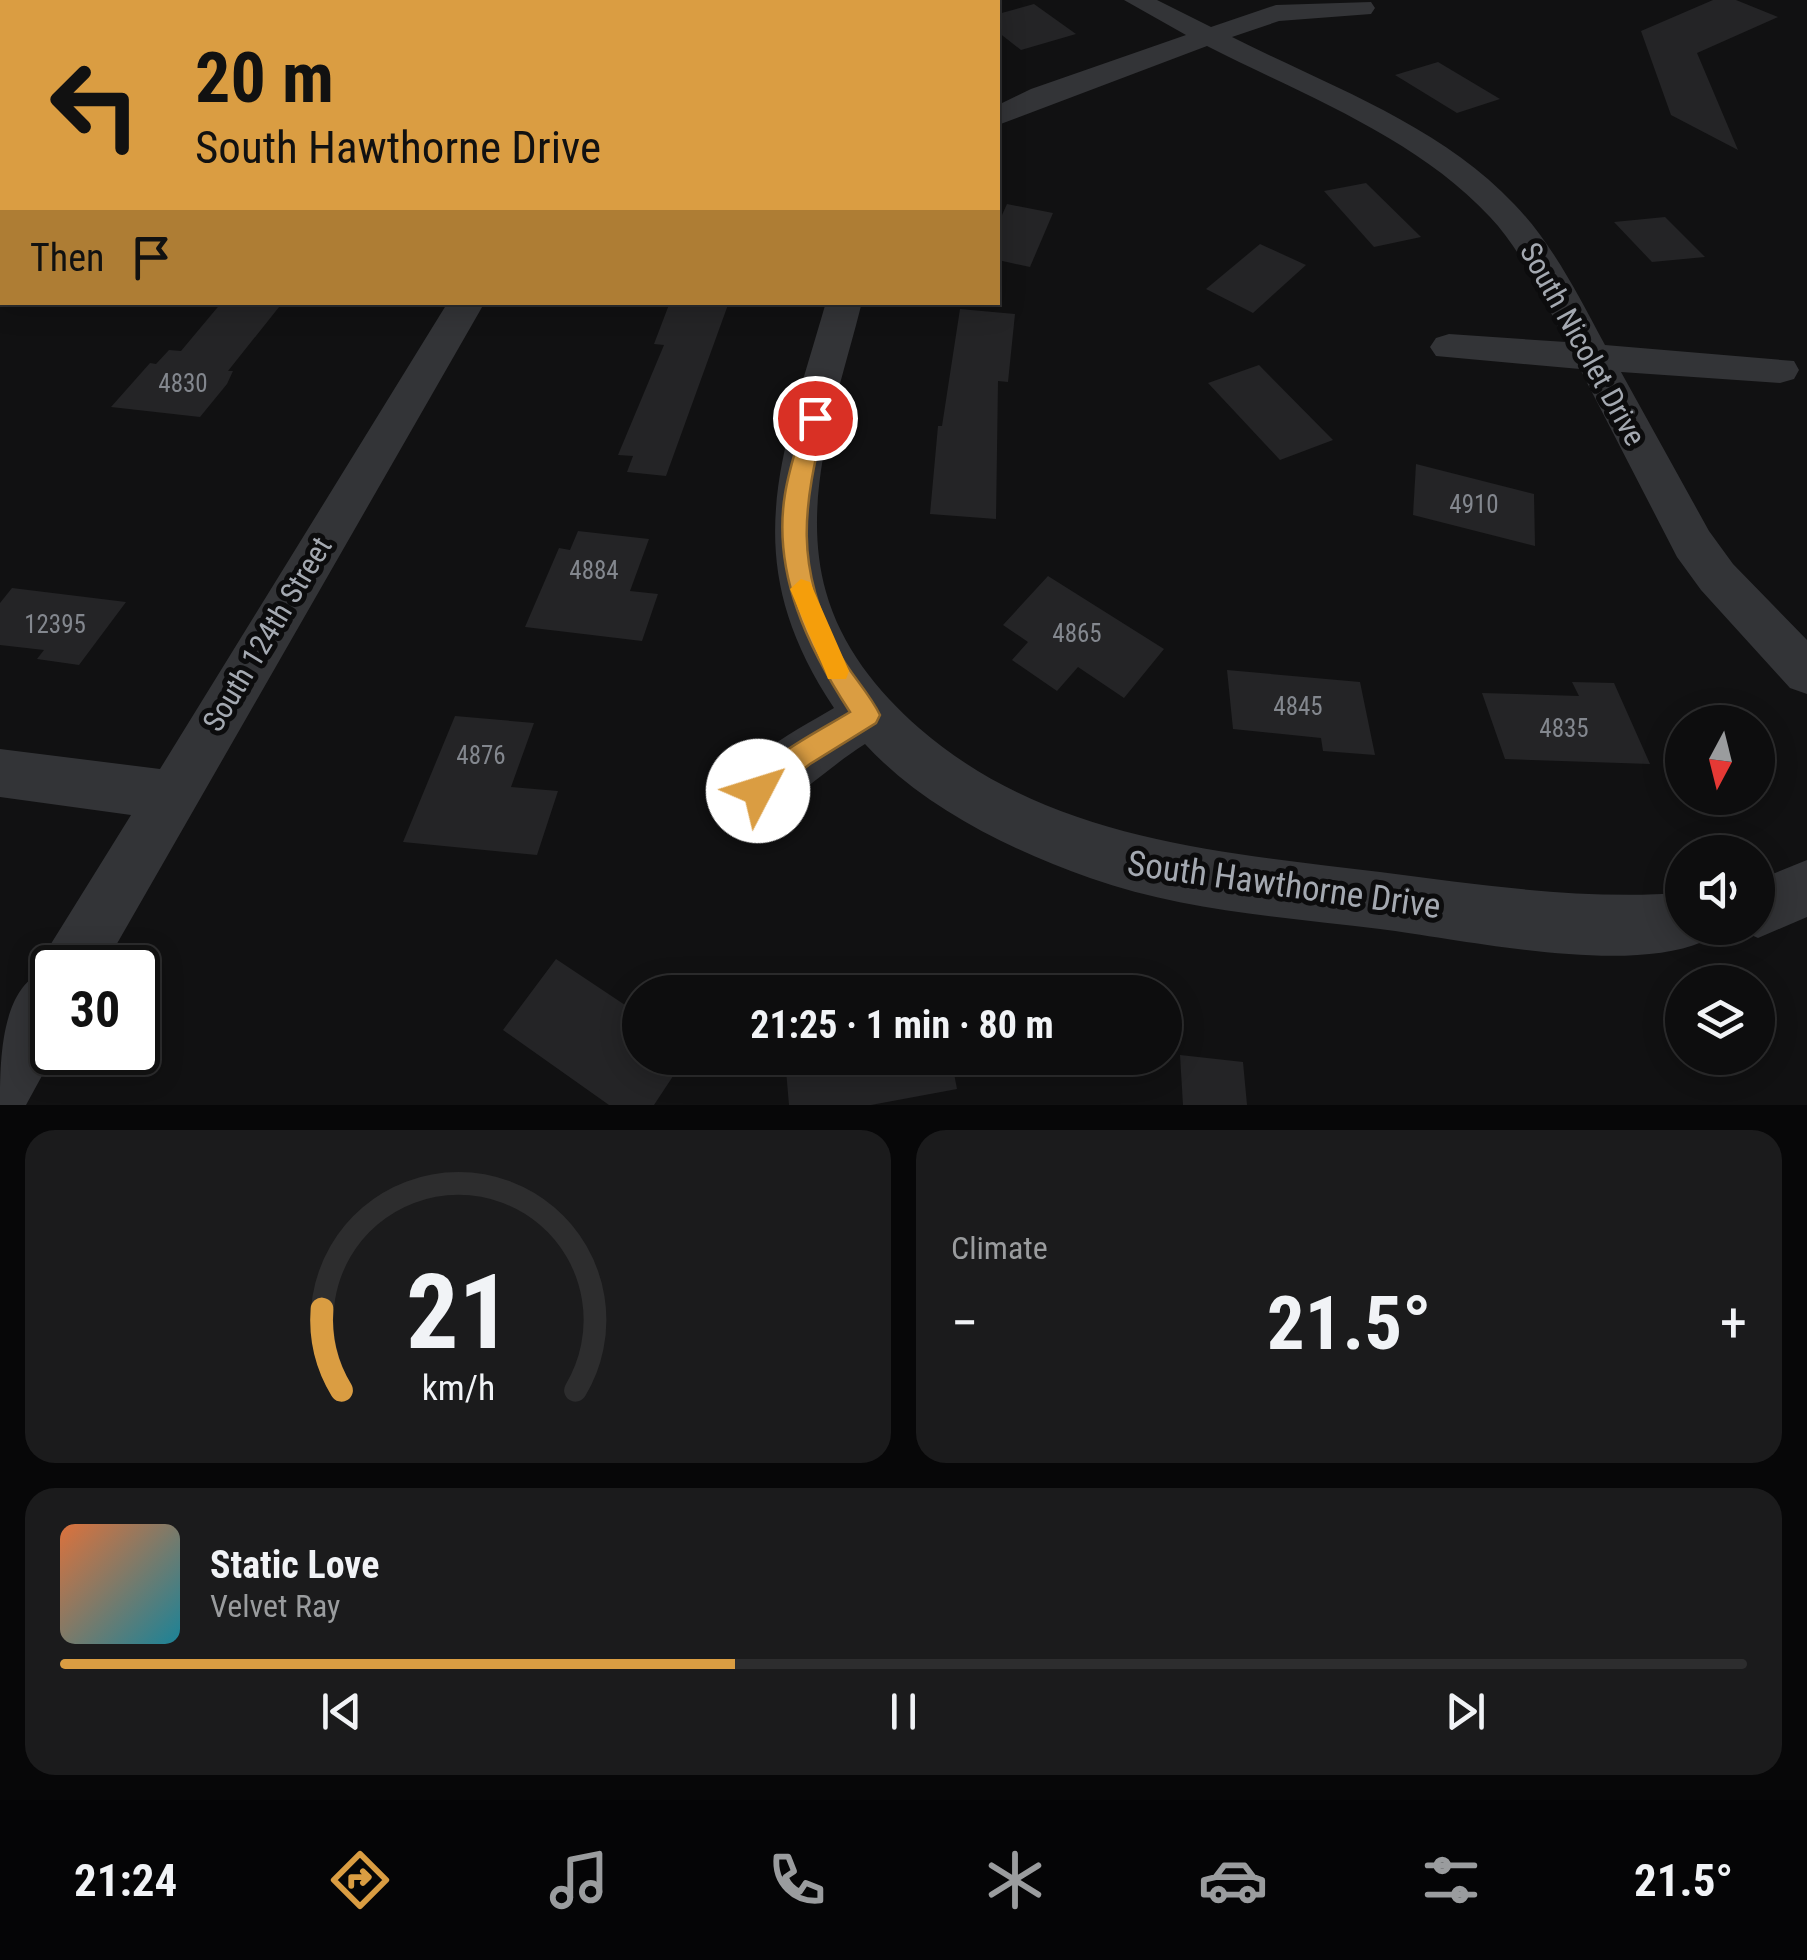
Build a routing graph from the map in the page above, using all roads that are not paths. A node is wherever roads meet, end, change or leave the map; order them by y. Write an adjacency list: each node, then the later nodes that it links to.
1 (1137, 0): 3 (street, South Nicolet Drive)
2 (1362, 8): 3 (street)
3 (1209, 36): 4 (street); 8 (street, South Nicolet Drive)
4 (1000, 115)
5 (465, 305): 14 (street, South 124th Street)
6 (843, 305): 11 (street, South Hawthorne Drive)
7 (1449, 347): 8 (street)
8 (1593, 358): 9 (street); 10 (street, South Nicolet Drive)
9 (1780, 370)
10 (1807, 672)
11 (867, 715): 13 (street); 17 (street, South Hawthorne Drive)
12 (0, 773): 14 (street)
13 (758, 791)
14 (170, 795): 18 (street, South 124th Street)
15 (1807, 888): 16 (street)
16 (1775, 902)
17 (1665, 922)
18 (83, 945)
19 (30, 1036): 20 (street)
20 (0, 1089)

